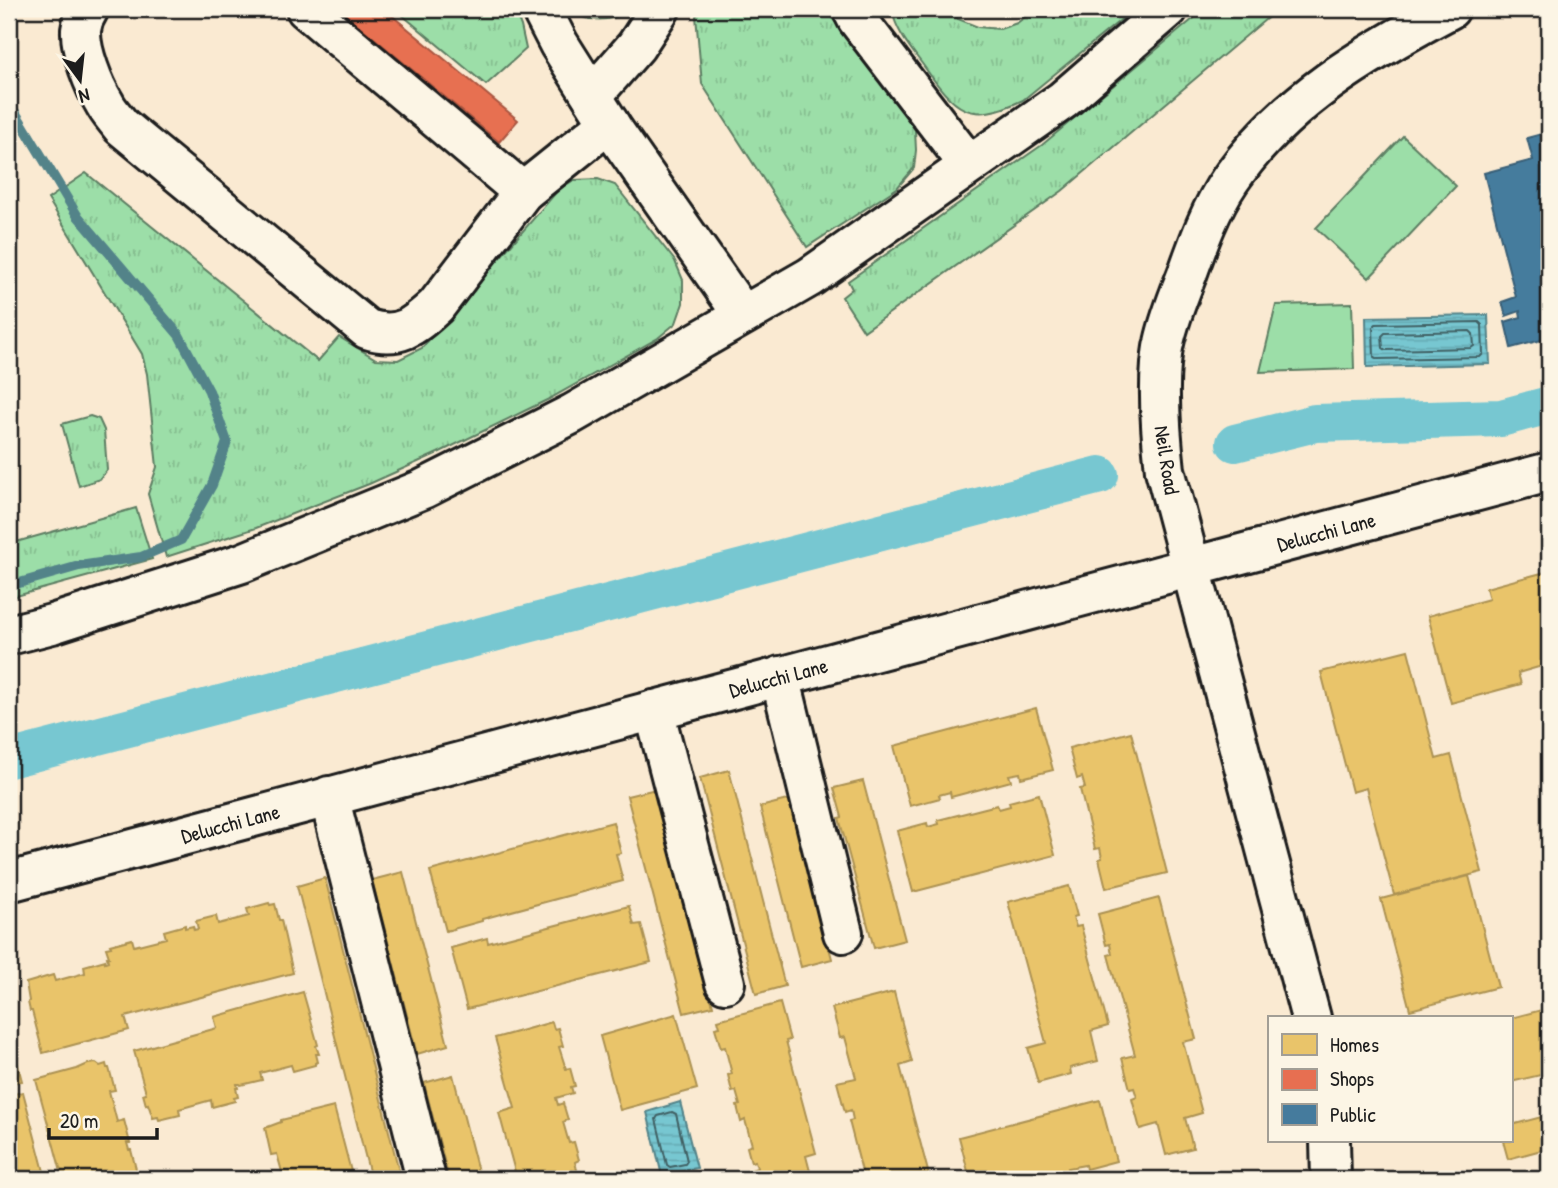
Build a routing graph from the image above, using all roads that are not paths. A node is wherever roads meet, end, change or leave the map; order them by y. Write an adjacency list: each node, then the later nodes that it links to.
1 (89, 9): 10 (street)
2 (306, 9): 10 (street)
3 (541, 9): 8 (street)
4 (660, 9): 8 (street)
5 (852, 9): 9 (street)
6 (1168, 9): 9 (street)
7 (1450, 9): 13 (street, Neil Road)
8 (600, 109): 10 (street); 11 (street)
9 (969, 165): 11 (street)
10 (523, 192)
11 (743, 315): 14 (street)
12 (1549, 472): 13 (street, Delucchi Lane)
13 (1191, 567): 15 (street, Delucchi Lane); 21 (street, Neil Road)
14 (9, 635)
15 (780, 676): 16 (street, Delucchi Lane); 19 (street)
16 (654, 710): 17 (street, Delucchi Lane); 20 (street)
17 (329, 796): 18 (street, Delucchi Lane); 23 (street)
18 (9, 881)
19 (843, 933)
20 (725, 983)
21 (1310, 1016)
22 (1330, 1142): 24 (street)
23 (426, 1179)
24 (1331, 1179)

